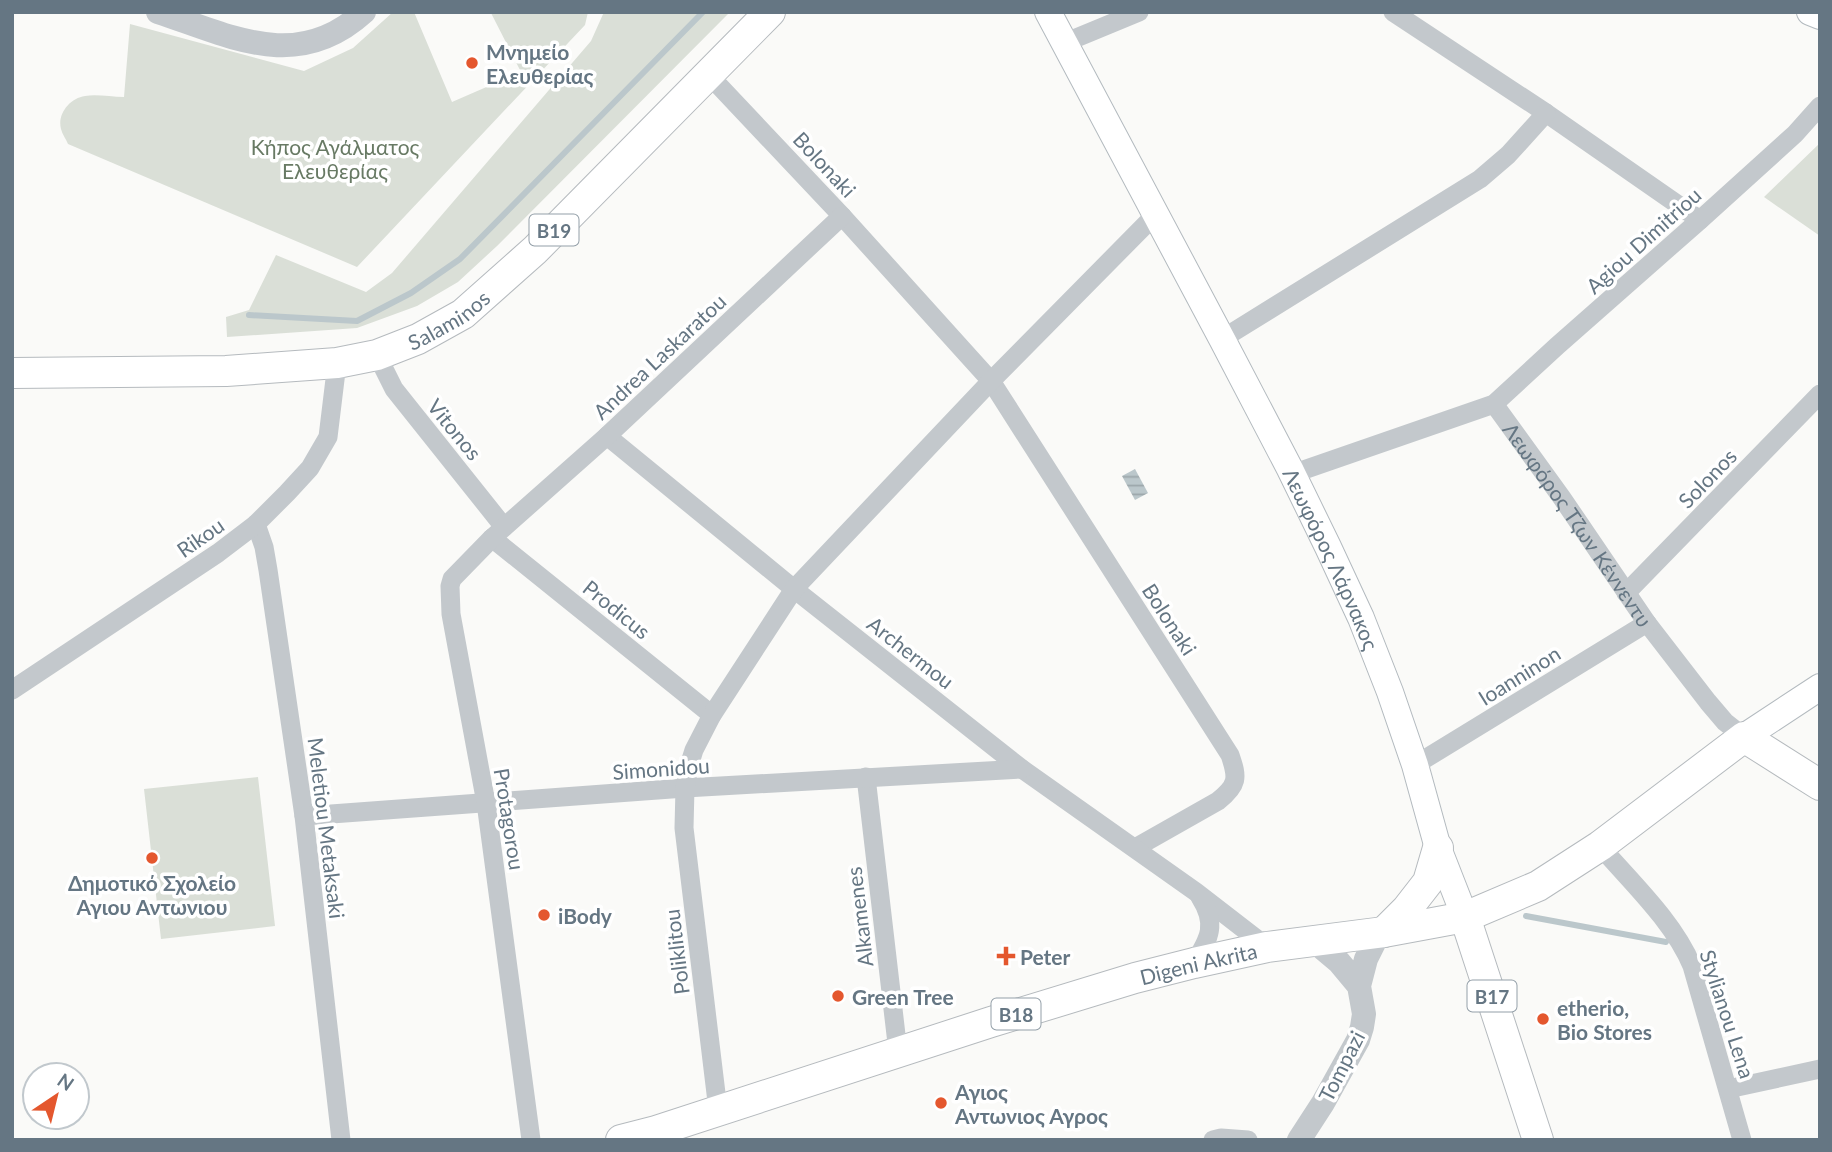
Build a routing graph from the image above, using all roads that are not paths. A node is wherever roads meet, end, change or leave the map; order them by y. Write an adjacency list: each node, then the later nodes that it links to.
1 (158, 12): 2 (street)
2 (364, 12)
3 (770, 12): 10 (main road, Salaminos / B19)
4 (1048, 12): 9 (main road, Λεωφόρος Λάρνακος)
5 (1139, 12): 9 (street)
6 (1393, 12): 12 (street)
7 (1810, 12): 8 (main road)
8 (1820, 16)
9 (1064, 43): 13 (main road, Λεωφόρος Λάρνακος)
10 (708, 74): 14 (street, Bolonaki); 17 (main road, Salaminos / B19)
11 (1820, 106): 15 (street, Agiou Dimitriou)
12 (1546, 113): 15 (street); 16 (street)
13 (1156, 214): 16 (main road, Λεωφόρος Λάρνακος); 20 (street)
14 (842, 216): 20 (street, Bolonaki); 23 (street, Andrea Laskaratou)
15 (1700, 220): 22 (street, Agiou Dimitriou)
16 (1222, 339): 24 (main road, Λεωφόρος Λάρνακος)
17 (377, 355): 18 (main road, Salaminos / B19); 26 (street, Vitonos)
18 (337, 363): 19 (main road, Salaminos / B19); 25 (street, Rikou)
19 (12, 373)
20 (991, 381): 27 (street); 42 (street, Bolonaki)
21 (1820, 394): 28 (street, Solonos)
22 (1494, 404): 24 (street, Λεωφόρος Τζων Κέννεντυ); 28 (street, Λεωφόρος Τζων Κέννεντυ)
23 (607, 436): 26 (street, Andrea Laskaratou); 27 (street, Archermou)
24 (1292, 474): 34 (main road, Λεωφόρος Λάρνακος)
25 (256, 524): 31 (street, Rikou); 40 (street, Meletiou Metaksaki)
26 (498, 532): 32 (street, Prodicus); 39 (street, Protagorou)
27 (794, 589): 32 (street); 35 (street, Archermou)
28 (1626, 593): 29 (street, Λεωφόρος Τζων Κέννεντυ)
29 (1647, 623): 33 (street, Λεωφόρος Τζων Κέννεντυ); 34 (street, Ioanninon)
30 (1820, 687): 33 (main road)
31 (12, 690)
32 (712, 715): 38 (street)
33 (1744, 737): 37 (main road, Λεωφόρος Τζων Κέννεντυ); 41 (main road, Digeni Akrita)
34 (1415, 765): 43 (main road, Λεωφόρος Λάρνακος)
35 (1022, 769): 36 (street, Simonidou); 42 (street, Archermou)
36 (866, 778): 38 (street, Simonidou); 51 (street, Alkamenes)
37 (1820, 785)
38 (685, 788): 39 (street, Simonidou); 54 (street, Poliklitou)
39 (486, 803): 40 (street, Simonidou); 57 (street, Protagorou)
40 (304, 817): 56 (street, Meletiou Metaksaki)
41 (1600, 846): 45 (main road, Digeni Akrita); 53 (street, Stylianou Lena)
42 (1135, 848): 44 (street, Archermou)
43 (1438, 848): 45 (main road, Λεωφόρος Λάρνακος); 46 (main road)
44 (1196, 892): 48 (street, Archermou); 49 (street, Archermou)
45 (1465, 917): 46 (main road, Digeni Akrita / B18); 62 (main road, Λεωφόρος Λάρνακος / B17)
46 (1381, 933): 47 (main road, Digeni Akrita / B18); 50 (street, Tompazi)
47 (1314, 941): 48 (main road, Digeni Akrita / B18); 50 (street)
48 (1267, 947): 49 (main road, Digeni Akrita / B18)
49 (1194, 963): 51 (main road, Digeni Akrita / B18)
50 (1359, 986): 61 (street, Tompazi)
51 (898, 1052): 54 (main road, Digeni Akrita / B18)
52 (1820, 1069): 53 (street)
53 (1728, 1089): 63 (street, Stylianou Lena)
54 (718, 1110): 55 (main road, Digeni Akrita / B18)
55 (657, 1135): 58 (main road, Digeni Akrita / B18)
56 (341, 1140)
57 (531, 1140)
58 (621, 1140)
59 (1213, 1140): 60 (street)
60 (1248, 1140)
61 (1299, 1140)
62 (1538, 1140)
63 (1742, 1140)

